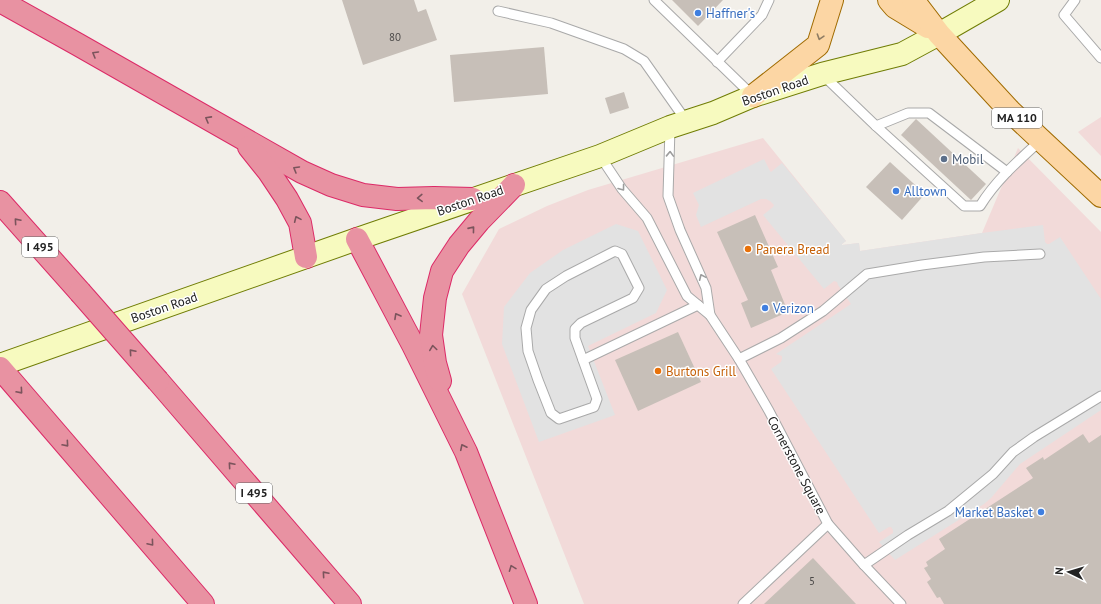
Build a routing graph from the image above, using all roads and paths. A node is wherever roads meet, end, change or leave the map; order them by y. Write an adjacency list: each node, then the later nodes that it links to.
1 (654, 0): 12 (lane)
2 (769, 0): 12 (lane)
3 (832, 0): 14 (main road, one-way to 14)
4 (889, 0): 10 (main road, MA 110)
5 (913, 0): 10 (main road, MA 110)
6 (998, 0): 10 (main road, Boston Road)
7 (1075, 0): 11 (lane)
8 (0, 1): 17 (highway, one-way to 8)
9 (498, 11): 15 (lane)
10 (939, 34): 13 (main road, Boston Road); 18 (main road, MA 110)
11 (1101, 58)
12 (717, 62): 14 (lane)
13 (822, 74): 14 (main road, Boston Road); 16 (lane)
14 (753, 96): 15 (main road, Boston Road)
15 (679, 124): 19 (main road, Boston Road); 29 (lane, Cornerstone Square, one-way to 15)
16 (876, 126): 20 (lane); 20 (lane)
17 (242, 138): 23 (highway, one-way to 17); 27 (highway, one-way to 17)
18 (1041, 140): 20 (lane); 22 (main road, MA 110)
19 (600, 156): 21 (main road, Boston Road); 28 (lane, Cornerstone Square, one-way to 28)
20 (1007, 172)
21 (514, 185): 23 (main road, Boston Road); 35 (highway, one-way to 21)
22 (1101, 196)
23 (473, 199): 25 (main road, Boston Road)
24 (0, 202): 39 (highway, I 495, one-way to 24, bridge)
25 (357, 239): 27 (main road, Boston Road); 35 (highway, one-way to 25)
26 (1040, 254): 31 (lane)
27 (306, 257): 32 (main road, Boston Road)
28 (698, 305): 29 (lane, Cornerstone Square); 30 (lane)
29 (710, 315): 31 (lane, Cornerstone Square)
30 (583, 360): 30 (lane)
31 (739, 360): 36 (lane, Cornerstone Square)
32 (0, 365)
33 (0, 368): 38 (highway, one-way to 38)
34 (1101, 396): 37 (lane)
35 (453, 426): 40 (highway, one-way to 35)
36 (828, 524): 37 (lane, Cornerstone Square); 41 (lane)
37 (864, 565): 42 (lane, Cornerstone Square)
38 (203, 604)
39 (350, 604)
40 (526, 604)
41 (743, 604)
42 (901, 604)

